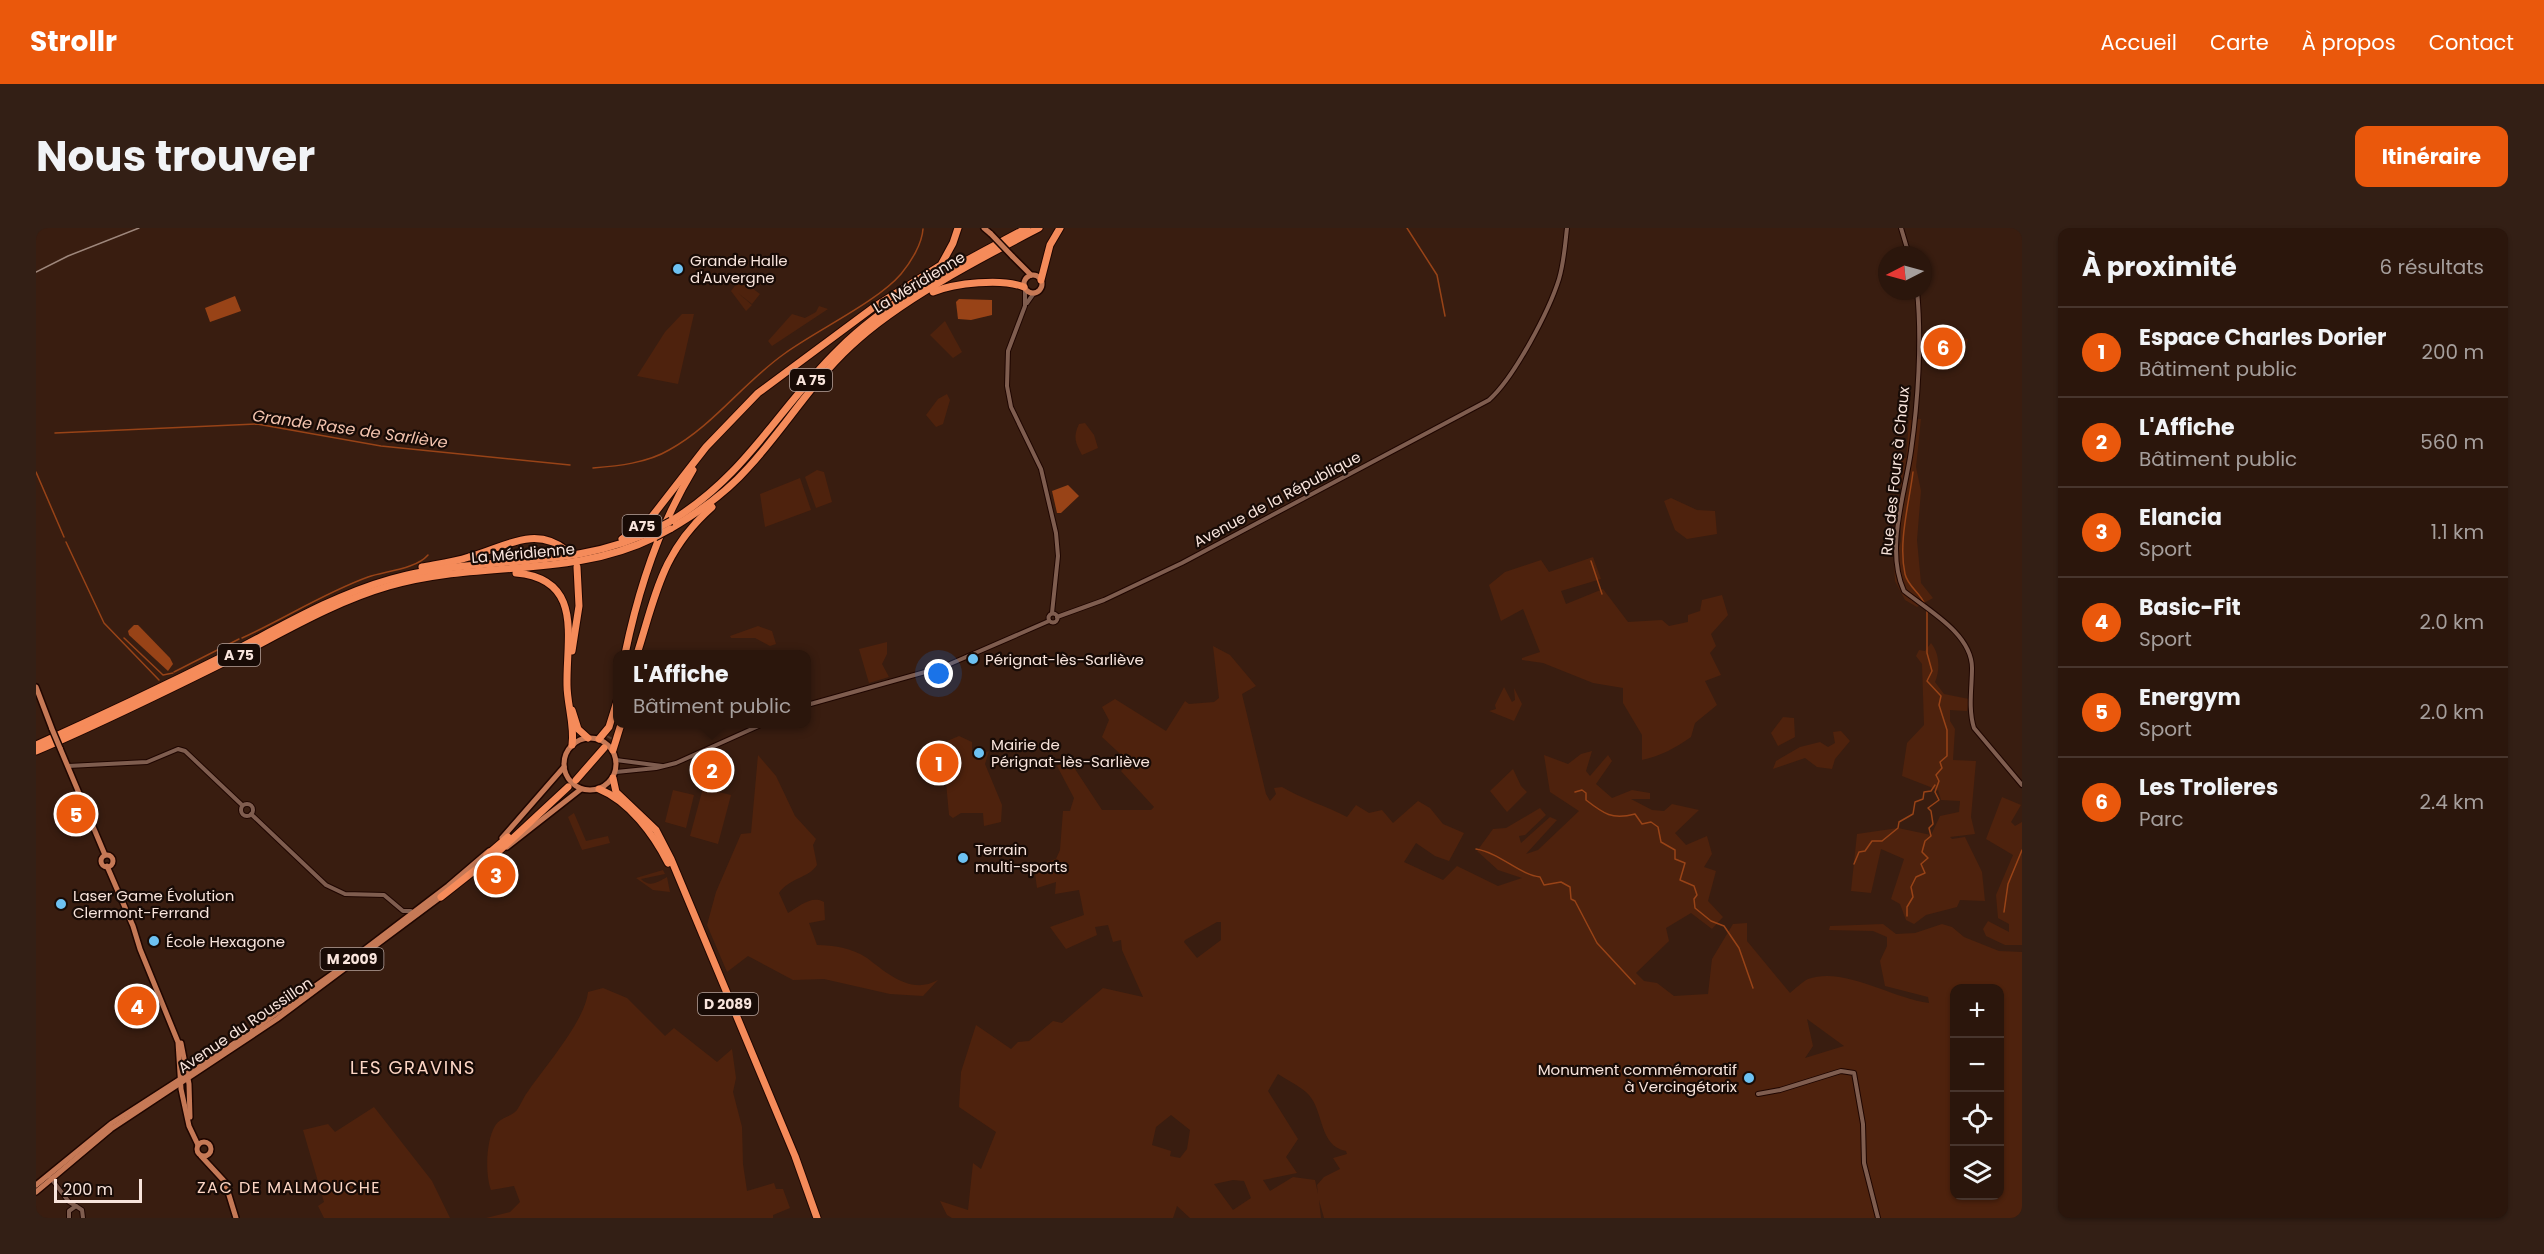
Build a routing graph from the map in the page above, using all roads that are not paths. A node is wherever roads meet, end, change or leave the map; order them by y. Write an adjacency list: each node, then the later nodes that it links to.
1 (958, 228): 17 (highway)
2 (985, 228): 10 (main road, bridge)
3 (1027, 228): 9 (highway, La Méridienne / A 75)
4 (1039, 228): 15 (highway, La Méridienne / A 75)
5 (1060, 228): 11 (highway)
6 (1567, 228): 27 (street, Avenue de la République)
7 (1901, 228): 8 (street)
8 (1906, 246)
9 (970, 260): 17 (highway); 21 (highway, La Méridienne / A 75, bridge)
10 (1028, 277): 11 (main road); 12 (main road)
11 (1041, 280): 13 (main road)
12 (1025, 288): 13 (main road); 15 (highway); 16 (street)
13 (1034, 293): 16 (street)
14 (1917, 300): 52 (street, Rue des Fours à Chaux)
15 (909, 302): 19 (highway, La Méridienne / A 75)
16 (1024, 306): 26 (street)
17 (860, 318): 18 (highway)
18 (723, 430): 21 (highway, A75); 25 (highway)
19 (729, 487): 23 (highway, La Méridienne / A 75, bridge); 31 (highway, A75)
20 (567, 552): 24 (highway)
21 (590, 553): 24 (highway, La Méridienne / A 75)
22 (577, 567): 39 (highway)
23 (493, 570): 42 (highway); 45 (highway, La Méridienne / A 75)
24 (392, 579): 41 (highway, La Méridienne / A 75)
25 (642, 590): 29 (highway); 30 (highway)
26 (1052, 613): 27 (street); 28 (street)
27 (1057, 617): 28 (street, Avenue de la République)
28 (1049, 621): 33 (street)
29 (626, 650)
30 (631, 650)
31 (640, 650)
32 (36, 687): 47 (main road, bridge)
33 (811, 704)
34 (613, 714): 40 (highway)
35 (613, 728): 36 (highway)
36 (616, 728)
37 (619, 728): 44 (highway)
38 (752, 728): 48 (street)
39 (588, 738): 40 (main road); 42 (main road)
40 (599, 739): 44 (main road)
41 (36, 745)
42 (572, 745): 49 (main road)
43 (604, 748): 51 (highway)
44 (613, 750): 46 (main road)
45 (36, 751)
46 (616, 760): 48 (street); 50 (main road)
47 (68, 766): 55 (street); 58 (main road)
48 (662, 766): 50 (street)
49 (564, 767): 53 (main road); 57 (main road, Avenue du Roussillon / M 2009)
50 (614, 775): 54 (main road); 84 (highway, D 2089)
51 (575, 779)
52 (2022, 784)
53 (581, 789): 54 (main road); 59 (main road, Avenue du Roussillon / M 2009)
54 (599, 789): 84 (highway, D 2089)
55 (242, 805): 56 (street); 56 (street)
56 (251, 814): 60 (street)
57 (482, 859): 59 (main road, Avenue du Roussillon / M 2009); 59 (highway)
58 (109, 866): 62 (main road); 65 (main road)
59 (438, 896): 60 (street); 61 (main road, Avenue du Roussillon / M 2009); 64 (main road, Avenue du Roussillon / M 2009)
60 (399, 909): 61 (street)
61 (393, 928): 63 (main road, Avenue du Roussillon / M 2009)
62 (185, 1060): 63 (main road); 64 (main road)
63 (195, 1069): 64 (main road, Avenue du Roussillon / M 2009)
64 (187, 1077): 65 (main road, Avenue du Roussillon / M 2009); 71 (main road)
65 (180, 1081): 66 (main road, Avenue du Roussillon / M 2009); 68 (main road); 69 (main road, Avenue du Roussillon / M 2009)
66 (167, 1094): 68 (main road); 69 (main road, Avenue du Roussillon / M 2009); 70 (main road)
67 (1758, 1094): 85 (street)
68 (184, 1100): 71 (main road)
69 (129, 1114): 70 (main road, Avenue du Roussillon / M 2009)
70 (118, 1122): 75 (main road, Avenue du Roussillon / M 2009)
71 (200, 1144): 72 (main road); 73 (main road)
72 (208, 1155): 73 (main road); 74 (main road)
73 (201, 1156): 74 (main road)
74 (213, 1167): 83 (main road)
75 (50, 1177): 76 (main road, Avenue du Roussillon / M 2009); 77 (main road, Avenue du Roussillon / M 2009); 78 (street)
76 (36, 1185)
77 (36, 1192)
78 (69, 1202): 79 (street); 80 (street)
79 (76, 1206): 80 (street); 82 (street)
80 (70, 1209): 81 (street)
81 (69, 1218)
82 (83, 1218)
83 (236, 1218)
84 (815, 1218)
85 (1878, 1218)

